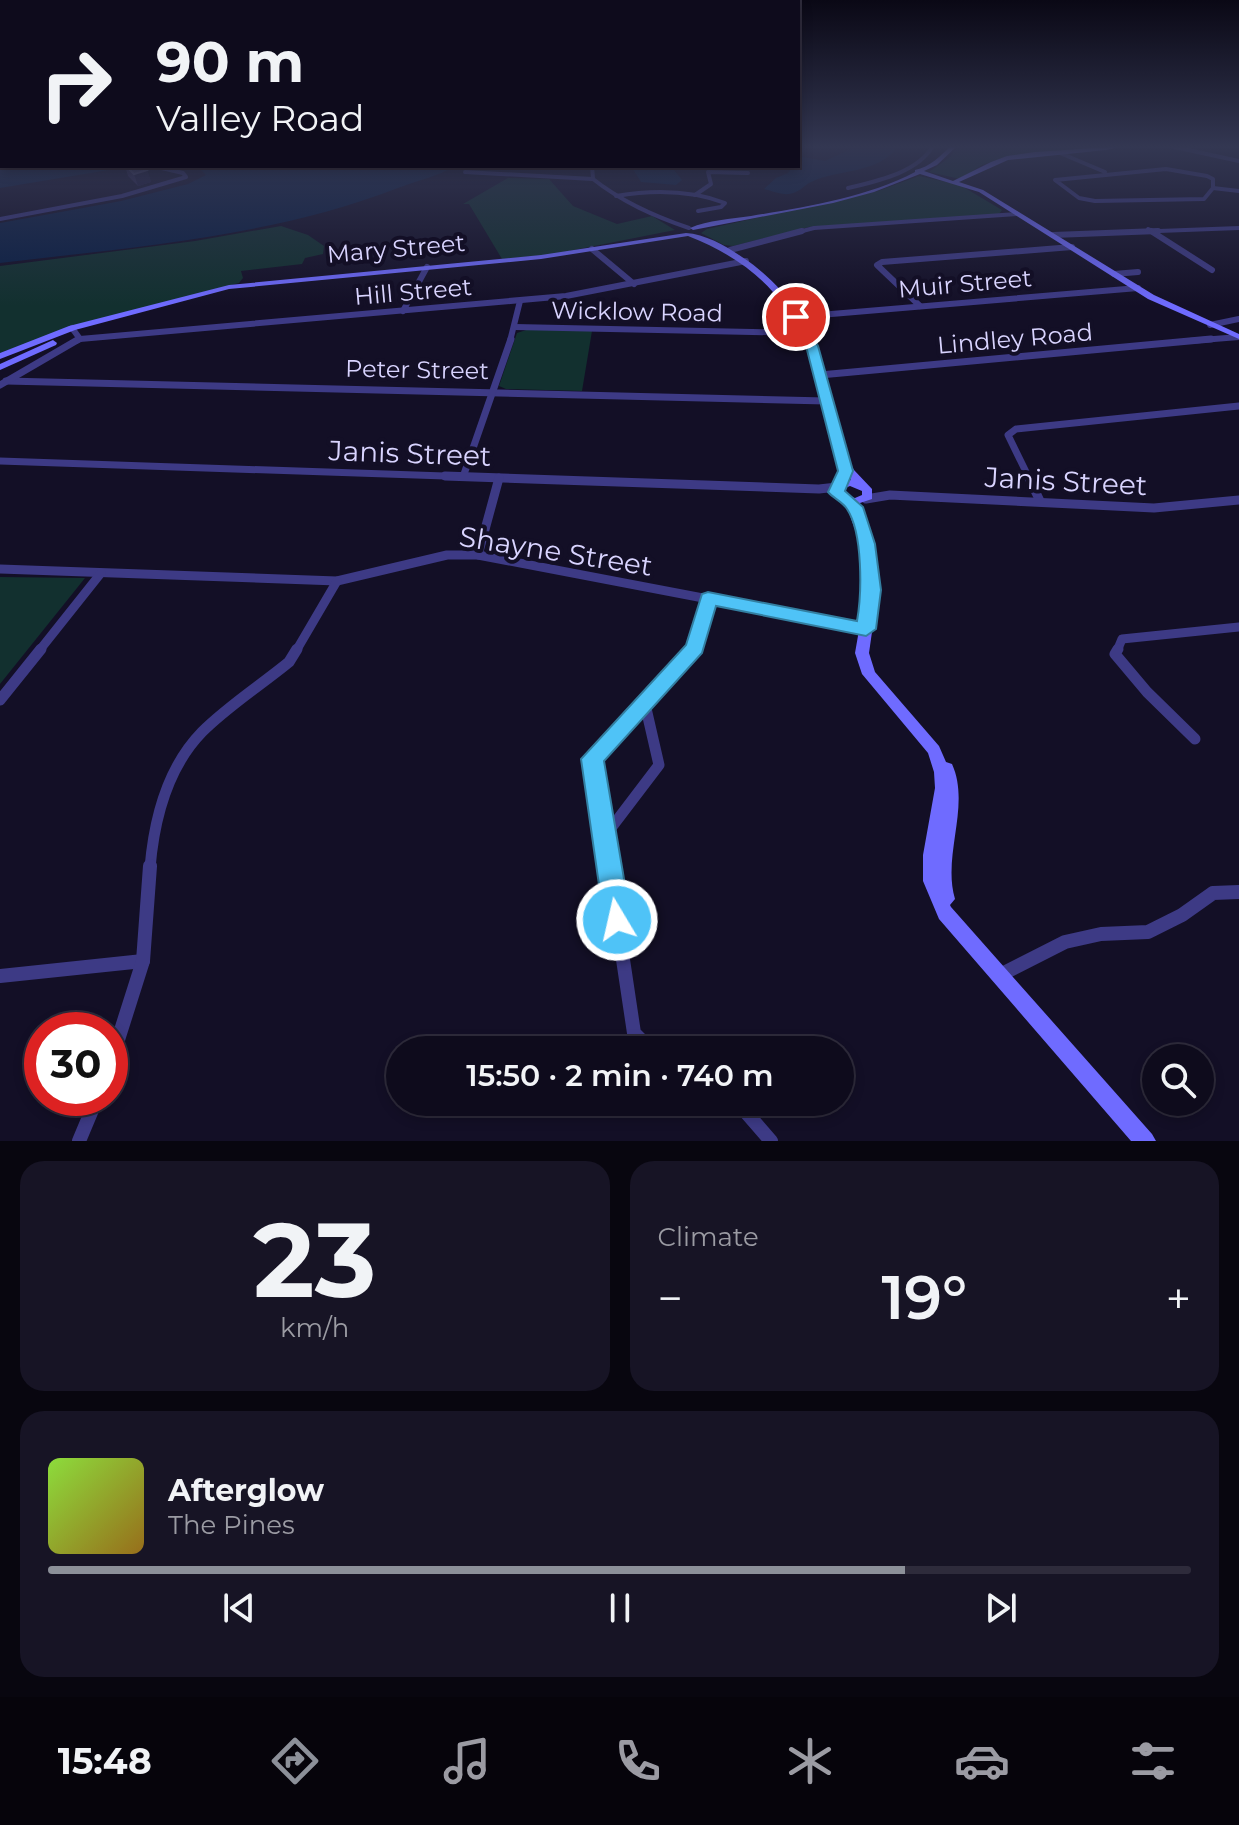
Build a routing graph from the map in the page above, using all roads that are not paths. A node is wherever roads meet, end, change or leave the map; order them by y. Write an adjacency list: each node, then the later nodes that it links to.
1 (105, 199): 12 (street)
2 (623, 199): 16 (street)
3 (711, 199): 10 (street)
4 (835, 199): 16 (street, Mary Street)
5 (994, 199): 11 (street)
6 (1112, 199): 9 (street)
7 (1155, 199): 9 (street)
8 (1198, 199): 9 (street)
9 (1158, 201)
10 (698, 211)
11 (1017, 214): 17 (street); 21 (street)
12 (0, 219)
13 (1227, 228): 14 (street); 15 (street); 18 (street)
14 (1239, 228)
15 (1148, 229): 17 (street); 24 (street)
16 (690, 231): 20 (street, Mary Street); 21 (street)
17 (1053, 235): 19 (street)
18 (1239, 237)
19 (1072, 247): 26 (street); 30 (street)
20 (592, 249): 23 (street, Mary Street); 27 (street)
21 (730, 250): 22 (street)
22 (746, 261): 27 (street, Hill Street); 32 (street)
23 (427, 267): 31 (street); 37 (street, Mary Street)
24 (1212, 270)
25 (1138, 272): 26 (street)
26 (1114, 274): 28 (street)
27 (634, 284): 29 (street, Hill Street)
28 (1138, 288): 30 (street, Muir Street); 34 (street)
29 (520, 301): 31 (street, Hill Street); 35 (street)
30 (920, 306): 32 (street, Muir Street)
31 (403, 311): 37 (street, Hill Street)
32 (796, 317): 36 (street)
33 (1239, 319): 34 (street)
34 (1214, 324): 38 (street)
35 (515, 327): 36 (street, Wicklow Road); 44 (street)
36 (806, 333): 42 (street)
37 (76, 334): 40 (street); 41 (street); 43 (street, Mary Street)
38 (1236, 334): 39 (street, Lindley Road); 39 (street, Lindley Road)
39 (1212, 338): 42 (street, Lindley Road)
40 (0, 356)
41 (0, 367)
42 (820, 375): 45 (street)
43 (3, 383): 44 (street, Peter Street)
44 (492, 391): 45 (street, Peter Street); 49 (street)
45 (826, 401): 48 (street)
46 (1239, 406): 54 (street)
47 (0, 461): 49 (street, Janis Street)
48 (845, 471): 51 (street); 52 (street)
49 (463, 477): 50 (street, Janis Street)
50 (499, 478): 51 (street, Janis Street); 55 (street)
51 (838, 488): 52 (street); 52 (street)
52 (860, 497): 54 (street, Janis Street); 61 (street)
53 (1239, 500): 54 (street, Janis Street)
54 (1040, 501)
55 (478, 555): 58 (street, Shayne Street); 59 (street, Shayne Street)
56 (0, 569): 57 (street, Shayne Street)
57 (101, 573): 58 (street, Shayne Street); 62 (street)
58 (337, 581): 67 (street)
59 (708, 598): 61 (street, Shayne Street); 63 (street)
60 (1239, 627): 64 (street)
61 (866, 637): 68 (street)
62 (0, 700)
63 (645, 704): 65 (street); 65 (street)
64 (1195, 739)
65 (605, 836): 71 (street)
66 (1239, 892): 68 (street)
67 (143, 961): 69 (street); 70 (street)
68 (1000, 975): 76 (street)
69 (0, 976)
70 (127, 1012)
71 (637, 1036)
72 (89, 1116): 74 (street)
73 (749, 1116): 75 (street)
74 (79, 1141)
75 (771, 1141)
76 (1145, 1141)

